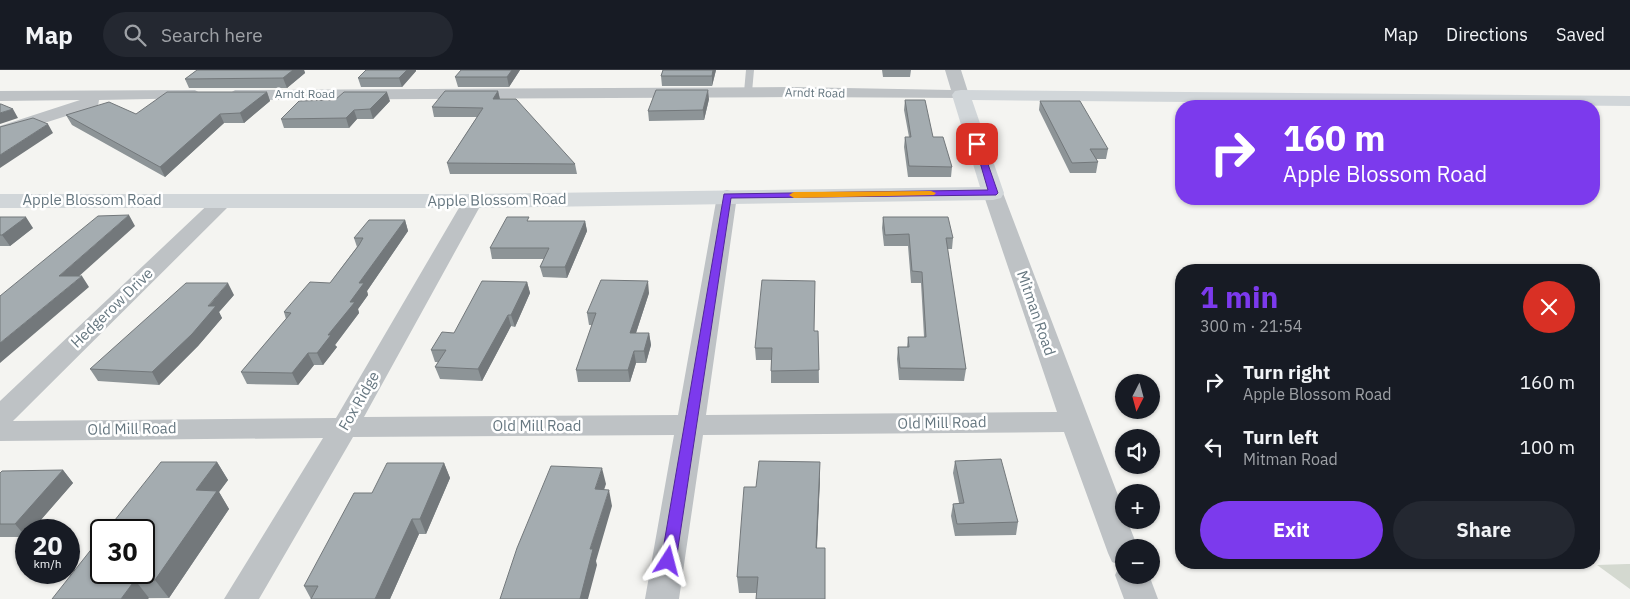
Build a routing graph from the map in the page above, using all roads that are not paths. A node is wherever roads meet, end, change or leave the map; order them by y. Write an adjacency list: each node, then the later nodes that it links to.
1 (750, 70): 3 (lane)
2 (953, 70): 5 (street, Mitman Road)
3 (748, 92): 4 (street, Arndt Road); 5 (street, Arndt Road)
4 (103, 95): 6 (street, Arndt Road); 10 (street)
5 (961, 95): 7 (street, Arndt Road); 11 (street, Mitman Road)
6 (0, 96)
7 (1518, 100)
8 (1600, 101): 9 (street, Arndt Road)
9 (1630, 101)
10 (0, 132)
11 (993, 193): 12 (street, Apple Blossom Road); 17 (street, Mitman Road)
12 (727, 196): 15 (street, Apple Blossom Road); 19 (street)
13 (224, 200): 14 (street, Apple Blossom Road); 15 (street, Apple Blossom Road); 16 (street, Hedgerow Drive)
14 (0, 201)
15 (473, 201): 18 (street, Fox Ridge)
16 (0, 417)
17 (1074, 422): 19 (street, Old Mill Road); 21 (street, Mitman Road)
18 (345, 426): 19 (street, Old Mill Road); 20 (street, Old Mill Road); 23 (street, Fox Ridge)
19 (689, 426): 24 (street)
20 (0, 431)
21 (1119, 539)
22 (1135, 584): 25 (street)
23 (241, 599)
24 (662, 599)
25 (1141, 599)

